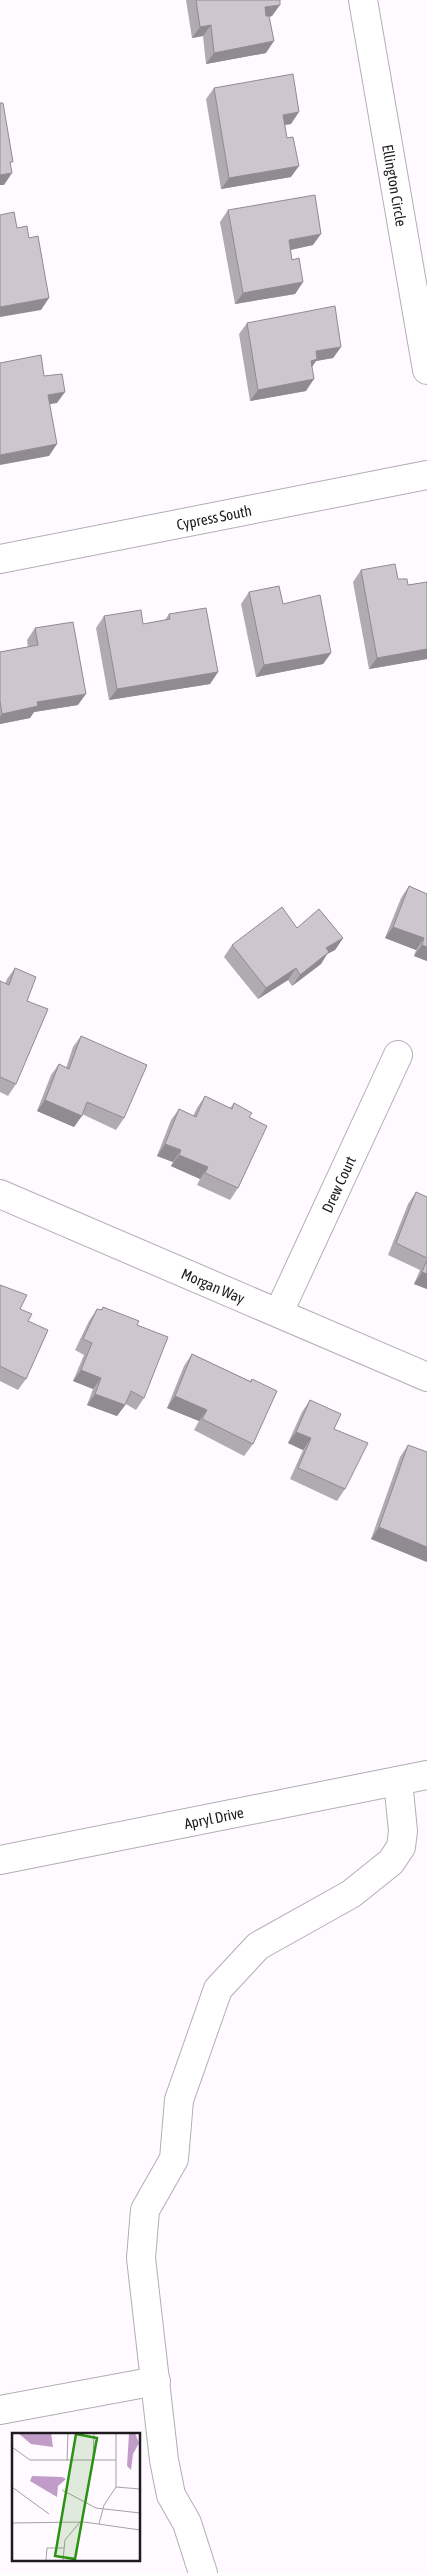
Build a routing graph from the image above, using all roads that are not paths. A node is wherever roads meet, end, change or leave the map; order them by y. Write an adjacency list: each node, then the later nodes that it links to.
1 (363, 0): 2 (street, Ellington Circle)
2 (427, 370)
3 (427, 475): 4 (street, Cypress South)
4 (0, 559)
5 (398, 1055): 7 (street, Drew Court)
6 (0, 1194): 7 (street, Morgan Way)
7 (279, 1312): 8 (street, Morgan Way)
8 (427, 1377)
9 (427, 1776): 10 (street, Apryl Drive)
10 (398, 1781): 11 (street, Apryl Drive); 12 (street)
11 (0, 1860)
12 (156, 2381): 13 (street); 14 (street)
13 (0, 2410)
14 (203, 2573)

